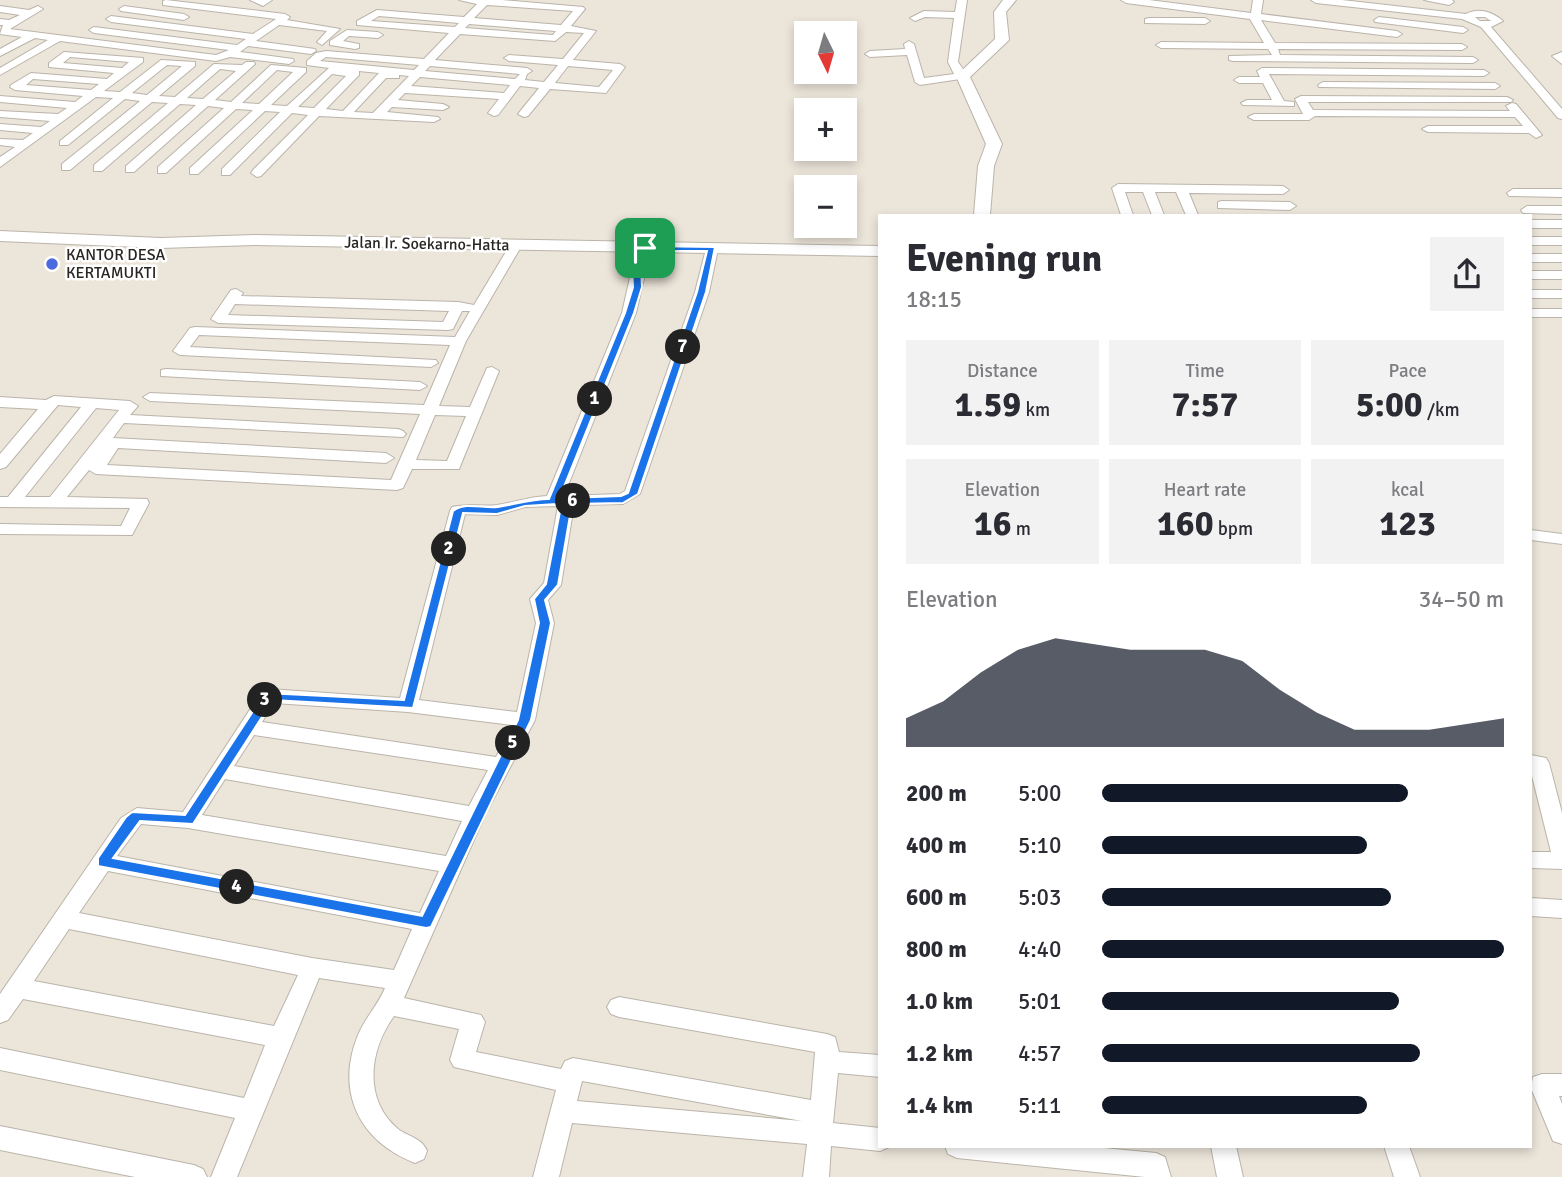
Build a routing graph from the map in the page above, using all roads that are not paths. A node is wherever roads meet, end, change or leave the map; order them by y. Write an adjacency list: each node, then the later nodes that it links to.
1 (226, 0): 19 (street)
2 (464, 0): 13 (street)
3 (962, 0): 24 (street)
4 (1010, 0): 76 (main road)
5 (1126, 0): 30 (street)
6 (1203, 0): 18 (street)
7 (1324, 0): 29 (street)
8 (1433, 0): 14 (street)
9 (1478, 0): 29 (street)
10 (1486, 0): 29 (street)
11 (253, 2): 16 (street); 21 (street)
12 (384, 2): 22 (street)
13 (484, 2): 17 (street); 22 (street)
14 (1449, 2)
15 (166, 3): 19 (street)
16 (270, 3): 23 (street)
17 (557, 3): 28 (street)
18 (1257, 3): 30 (street); 38 (street)
19 (214, 8): 21 (street); 25 (street)
20 (0, 9): 33 (street)
21 (238, 11): 23 (street)
22 (475, 11): 28 (street); 31 (street)
23 (263, 14): 44 (street)
24 (959, 15): 26 (street); 76 (street)
25 (199, 18): 27 (street); 34 (street); 44 (street)
26 (915, 18)
27 (111, 19): 34 (street); 36 (street)
28 (572, 19): 35 (street)
29 (1485, 19): 89 (street); 92 (street)
30 (1256, 20): 32 (street); 40 (street); 42 (street)
31 (466, 21): 35 (street); 37 (street); 37 (street)
32 (1149, 21)
33 (3, 27): 41 (street)
34 (182, 28): 44 (street); 47 (street)
35 (563, 29): 46 (street); 66 (street)
36 (94, 30): 47 (street); 51 (street)
37 (456, 31): 46 (street); 48 (street)
38 (1454, 31): 42 (street); 53 (street)
39 (1155, 33): 40 (street)
40 (1264, 33): 42 (street); 50 (street)
41 (28, 34): 43 (street); 52 (street); 58 (street)
42 (1397, 34)
43 (58, 38): 51 (street); 70 (street)
44 (255, 38): 45 (street); 45 (street); 47 (street); 54 (street); 56 (street); 56 (street)
45 (327, 38): 56 (street)
46 (555, 38): 55 (street)
47 (166, 39): 54 (street)
48 (446, 41): 55 (street); 57 (street); 57 (street)
49 (1161, 45): 50 (street)
50 (1271, 45): 53 (street); 61 (street)
51 (76, 46): 54 (street)
52 (0, 47)
53 (1462, 47): 63 (street)
54 (148, 50)
55 (545, 50): 62 (street)
56 (311, 51)
57 (435, 52): 62 (street); 65 (street)
58 (0, 53)
59 (870, 54): 76 (street)
60 (1562, 55): 64 (street)
61 (1278, 58): 63 (street); 68 (street); 69 (street)
62 (536, 60): 66 (street); 72 (street)
63 (1473, 60): 74 (street)
64 (1562, 61)
65 (425, 62): 72 (street); 75 (street); 75 (street)
66 (565, 63): 67 (street); 81 (street)
67 (592, 65): 84 (street); 84 (street)
68 (1236, 69): 69 (street); 77 (street)
69 (1286, 70): 73 (street); 77 (street)
70 (1, 71)
71 (125, 71): 71 (street); 78 (street)
72 (527, 71): 79 (street)
73 (1315, 72): 74 (street); 80 (street)
74 (1484, 73): 82 (street)
75 (413, 75): 79 (street); 83 (street); 110 (street)
76 (963, 78): 140 (main road)
77 (1267, 80): 85 (street)
78 (110, 82): 86 (street); 86 (street)
79 (517, 83): 81 (street); 87 (street)
80 (1323, 85): 82 (street); 91 (street)
81 (547, 86): 84 (street); 108 (street)
82 (1495, 86): 94 (street)
83 (401, 89): 87 (street); 96 (street)
84 (575, 89)
85 (1273, 92): 97 (street); 97 (street)
86 (93, 95): 88 (street); 99 (street)
87 (507, 96): 106 (street)
88 (120, 98): 93 (street); 93 (street); 122 (street)
89 (1546, 98): 92 (street); 112 (street)
90 (0, 99): 99 (street)
91 (1332, 99): 94 (street); 102 (street)
92 (1561, 99)
93 (148, 100): 95 (street); 122 (street)
94 (1507, 100): 109 (street)
95 (176, 102): 98 (street); 98 (street); 121 (street)
96 (389, 103): 101 (street); 111 (street)
97 (1280, 104): 102 (street)
98 (203, 105): 100 (street); 124 (street)
99 (77, 106): 114 (street)
100 (232, 107): 103 (street); 103 (street); 123 (street)
101 (443, 107)
102 (1306, 108): 109 (street); 113 (street)
103 (260, 109): 104 (street); 126 (street)
104 (287, 111): 105 (street); 105 (street); 125 (street)
105 (316, 113): 110 (street); 127 (street)
106 (494, 113)
107 (0, 114): 114 (street)
108 (524, 114)
109 (1519, 114): 117 (street)
110 (345, 115): 111 (street)
111 (379, 115): 115 (street)
112 (1562, 116)
113 (1254, 117)
114 (61, 118): 118 (street)
115 (434, 119)
116 (0, 127): 118 (street)
117 (1428, 129)
118 (44, 131): 120 (street)
119 (0, 142): 120 (street)
120 (27, 144): 128 (street)
121 (125, 145): 122 (street); 124 (street)
122 (92, 146)
123 (188, 146): 124 (street); 126 (street)
124 (155, 148)
125 (250, 148): 126 (street); 127 (street)
126 (216, 149)
127 (279, 150): 129 (street)
128 (0, 163)
129 (257, 173)
130 (1148, 189): 131 (street); 141 (street); 142 (street)
131 (1181, 189): 132 (street); 143 (street)
132 (1215, 189): 133 (street); 137 (street)
133 (1283, 190)
134 (1513, 193): 135 (street)
135 (1562, 193)
136 (1290, 206): 137 (street)
137 (1224, 210)
138 (1527, 210): 139 (street)
139 (1562, 210)
140 (982, 214)
141 (1127, 214)
142 (1158, 214)
143 (1192, 214)
144 (1532, 224): 145 (street)
145 (1562, 224)
146 (0, 236): 149 (main road, Jalan Ir. Soekarno-Hatta)
147 (1532, 241): 148 (street)
148 (1562, 241)
149 (516, 245): 150 (main road, Jalan Ir. Soekarno-Hatta); 160 (street)
150 (645, 248): 151 (main road, Jalan Ir. Soekarno-Hatta); 191 (street)
151 (712, 249): 152 (main road, Jalan Ir. Soekarno-Hatta); 191 (street)
152 (868, 251)
153 (1532, 258): 154 (street)
154 (1562, 258)
155 (1532, 275): 156 (street)
156 (1562, 275)
157 (1532, 293): 158 (street)
158 (1562, 294)
159 (458, 306): 159 (street); 160 (street)
160 (479, 307): 165 (street)
161 (1532, 313): 162 (street)
162 (1562, 313)
163 (301, 335): 164 (street); 166 (street); 166 (street)
164 (441, 340): 165 (street); 167 (street)
165 (458, 341): 178 (street)
166 (288, 356): 167 (street); 170 (street)
167 (431, 363): 171 (street)
168 (492, 371): 179 (street)
169 (166, 373): 170 (street)
170 (275, 379): 171 (street); 173 (street)
171 (420, 386): 177 (street)
172 (150, 397): 173 (street)
173 (260, 402): 177 (street); 181 (street)
174 (92, 403): 175 (street); 189 (street); 190 (street)
175 (49, 405): 176 (street); 185 (street)
176 (3, 406)
177 (409, 409): 178 (street); 182 (street)
178 (429, 410): 179 (street); 186 (street)
179 (475, 412): 186 (street)
180 (129, 420): 181 (street)
181 (246, 426): 182 (street); 183 (street)
182 (398, 434): 184 (street)
183 (231, 450): 184 (street); 187 (street); 187 (street)
184 (386, 458): 188 (street)
185 (0, 464)
186 (406, 464): 188 (street)
187 (212, 481): 188 (street)
188 (374, 484)
189 (6, 502): 190 (street)
190 (55, 502): 192 (street)
191 (560, 502): 195 (street); 196 (street)
192 (0, 529)
193 (1532, 535): 194 (street)
194 (1562, 539)
195 (408, 705): 196 (street); 197 (street)
196 (525, 720): 199 (street)
197 (248, 727): 199 (street); 200 (street)
198 (1532, 762): 203 (street)
199 (501, 765): 201 (street)
200 (220, 771): 201 (street); 202 (street)
201 (475, 815): 207 (street)
202 (188, 820): 206 (street); 207 (street)
203 (1562, 853)
204 (1532, 860): 205 (street)
205 (1562, 861)
206 (103, 862): 210 (street); 211 (street)
207 (452, 865): 211 (street)
208 (1532, 907): 209 (street)
209 (1562, 909)
210 (63, 919): 212 (street); 214 (street)
211 (426, 923): 213 (street)
212 (312, 968): 213 (street); 218 (street)
213 (398, 980): 215 (street)
214 (18, 988): 217 (street); 218 (street)
215 (389, 1005): 222 (street); 233 (street)
216 (619, 1007): 220 (street)
217 (0, 1013)
218 (280, 1038): 224 (street)
219 (0, 1059): 224 (street)
220 (827, 1062): 221 (street); 226 (street)
221 (878, 1066)
222 (570, 1082): 225 (street); 226 (street)
223 (1562, 1085): 227 (street)
224 (250, 1110): 235 (street)
225 (563, 1111): 226 (street); 236 (street)
226 (821, 1123): 229 (street); 237 (street)
227 (1562, 1133)
228 (0, 1138): 234 (street)
229 (878, 1138)
230 (978, 1148): 238 (street)
231 (1223, 1148): 239 (street)
232 (1397, 1148): 240 (street)
233 (415, 1151)
234 (194, 1177)
235 (224, 1177)
236 (546, 1177)
237 (816, 1177)
238 (1158, 1177)
239 (1230, 1177)
240 (1407, 1177)

